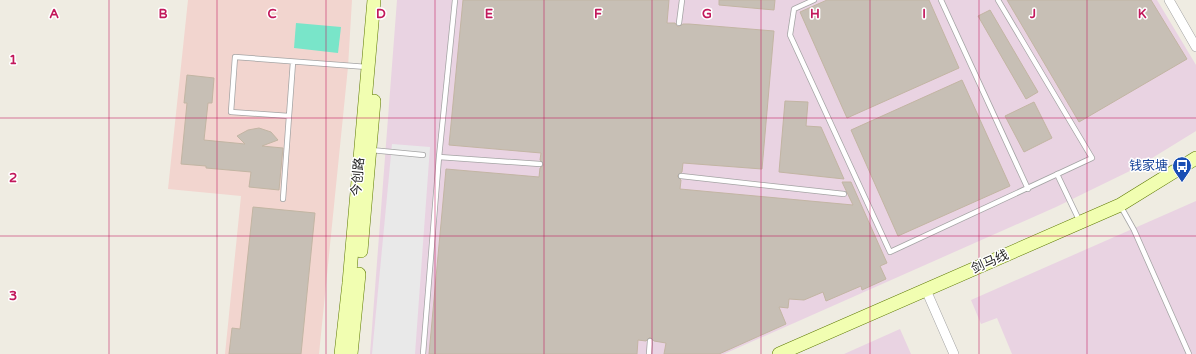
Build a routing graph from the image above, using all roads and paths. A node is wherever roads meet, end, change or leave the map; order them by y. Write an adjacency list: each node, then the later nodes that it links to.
1 (374, 0): 12 (main road, 今创路)
2 (381, 0): 14 (main road, 今创路)
3 (455, 0): 16 (lane)
4 (682, 0): 9 (lane)
5 (814, 0): 21 (lane)
6 (942, 0): 21 (lane)
7 (998, 0): 19 (lane)
8 (1168, 0): 10 (street)
9 (679, 24)
10 (1196, 47)
11 (293, 62): 12 (lane); 13 (lane); 13 (lane)
12 (368, 67): 28 (main road, 今创路)
13 (289, 116): 23 (lane)
14 (370, 150): 15 (lane); 29 (main road, 今创路)
15 (423, 155)
16 (439, 157): 18 (lane); 30 (lane)
17 (1196, 158): 24 (main road, 剑马线)
18 (540, 164)
19 (1057, 174): 21 (lane); 25 (lane)
20 (681, 176): 22 (lane)
21 (1028, 188)
22 (844, 194)
23 (284, 199)
24 (1120, 205): 25 (main road, 剑马线); 34 (lane)
25 (1080, 222): 26 (main road, 剑马线)
26 (926, 290): 32 (main road, 剑马线); 33 (street)
27 (650, 341): 31 (lane)
28 (340, 354)
29 (351, 354)
30 (423, 354)
31 (648, 354)
32 (778, 354)
33 (954, 354)
34 (1189, 354)

